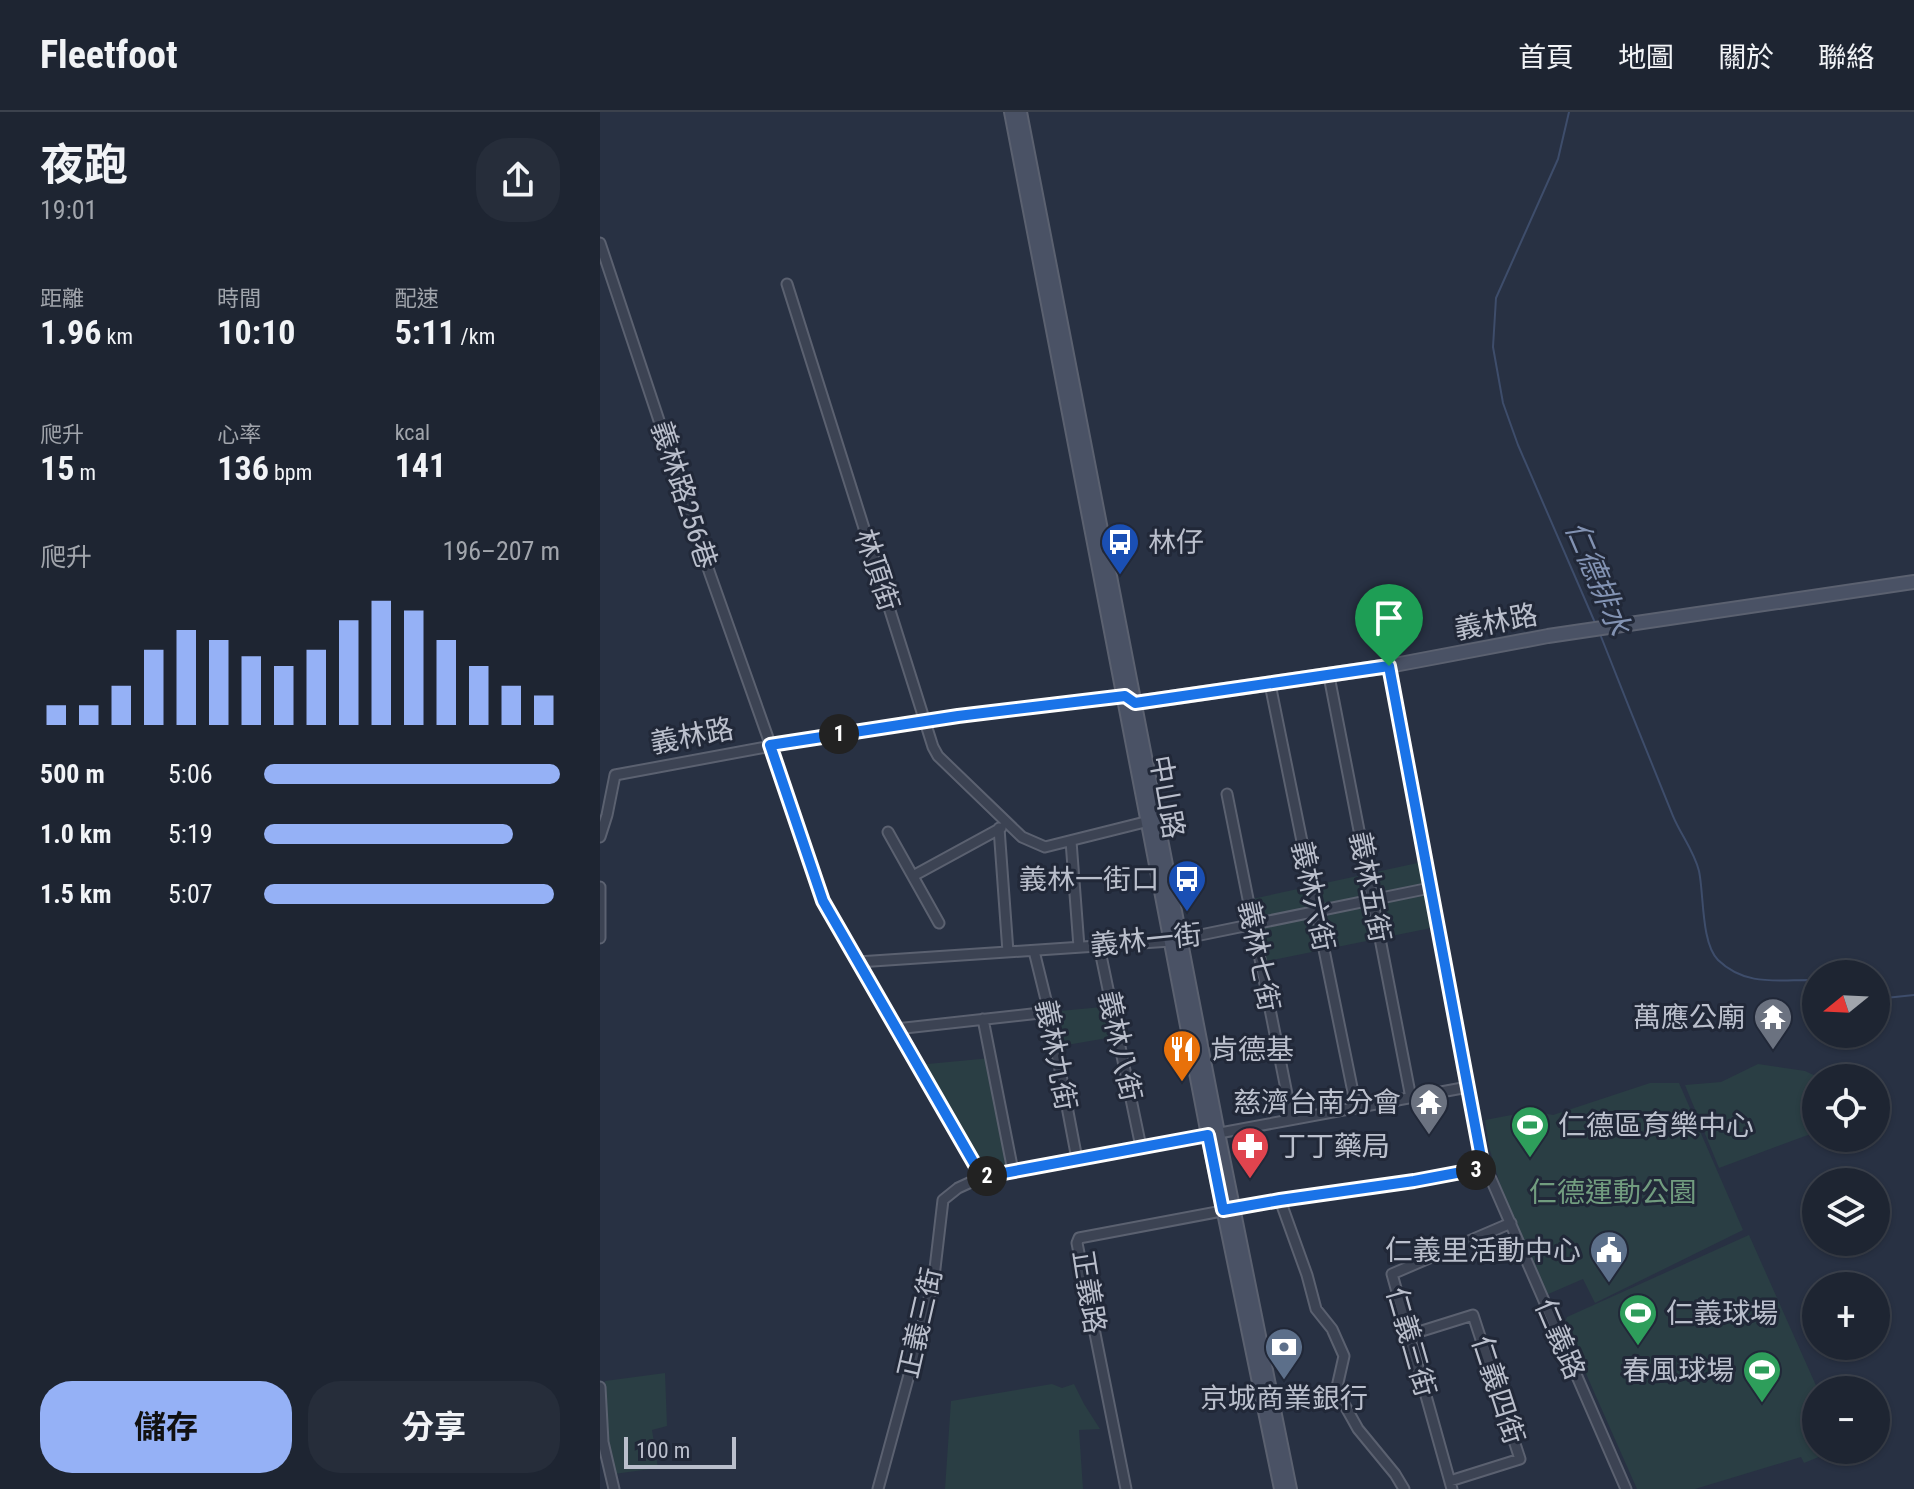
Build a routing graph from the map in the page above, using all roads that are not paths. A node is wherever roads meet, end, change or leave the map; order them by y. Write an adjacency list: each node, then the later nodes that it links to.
1 (1011, 112): 9 (main road, 中山路)
2 (1020, 112): 9 (main road, 中山路)
3 (600, 243): 11 (street, 義林路256巷)
4 (787, 284): 10 (street, 林頂街)
5 (1914, 582): 6 (main road, 義林路)
6 (1389, 666): 7 (main road, 義林路); 21 (street, 仁義路)
7 (1329, 676): 8 (main road, 義林路); 22 (street, 義林五街)
8 (1270, 684): 9 (main road, 義林路); 23 (street, 義林六街)
9 (1130, 700): 10 (street, 義林路); 13 (main road, 中山路)
10 (925, 722): 11 (street, 義林路); 15 (street, 林頂街)
11 (770, 745): 17 (street, 義林路); 32 (street, 義林路256巷)
12 (1227, 794): 25 (street, 義林七街)
13 (1152, 821): 18 (street, 林頂街); 27 (main road, 中山路)
14 (999, 828): 15 (street, 林頂街); 19 (street, 林頂街); 31 (street)
15 (1013, 828): 18 (street, 林頂街)
16 (888, 832): 19 (street)
17 (600, 837)
18 (1071, 841): 29 (street)
19 (913, 876): 24 (street)
20 (600, 887): 26 (street)
21 (1430, 888): 22 (street, 義林一街); 36 (street, 仁義路)
22 (1372, 899): 23 (street, 義林一街); 37 (street, 義林五街)
23 (1316, 911): 25 (street, 義林一街); 38 (street, 義林六街)
24 (939, 923)
25 (1253, 923): 27 (street, 義林一街); 39 (street, 義林七街)
26 (600, 938)
27 (1176, 940): 28 (street, 義林一街); 40 (main road, 中山路)
28 (1099, 946): 29 (street, 義林一街); 41 (street, 義林八街)
29 (1079, 947): 30 (street, 義林一街)
30 (1034, 951): 31 (street, 義林一街); 33 (street, 義林九街)
31 (1008, 952): 32 (street, 義林一街)
32 (858, 962): 35 (street, 義林路256巷)
33 (1049, 1012): 34 (street); 42 (street, 義林九街)
34 (983, 1019): 35 (street); 44 (street)
35 (896, 1029): 45 (street, 義林路256巷)
36 (1468, 1087): 37 (street); 43 (street, 仁義路)
37 (1411, 1098): 38 (street)
38 (1356, 1107): 39 (street)
39 (1292, 1119): 40 (street)
40 (1213, 1134): 41 (street); 47 (main road, 中山路)
41 (1141, 1147): 42 (street)
42 (1077, 1159): 44 (street)
43 (1483, 1168): 46 (street); 48 (street, 仁義路)
44 (1013, 1171): 45 (street)
45 (982, 1177): 54 (street, 正義三街)
46 (1280, 1200): 47 (street); 58 (street)
47 (1228, 1209): 55 (street, 正義路); 56 (main road, 中山路); 57 (main road, 中山路)
48 (1511, 1223): 49 (street, 仁義三街); 59 (street, 仁義路)
49 (1409, 1335): 52 (street, 仁義三街); 52 (street, 仁義四街)
50 (600, 1387): 51 (street)
51 (601, 1426): 53 (street)
52 (1451, 1485)
53 (614, 1489)
54 (878, 1489)
55 (1126, 1489)
56 (1281, 1489)
57 (1290, 1489)
58 (1404, 1489)
59 (1626, 1489)

